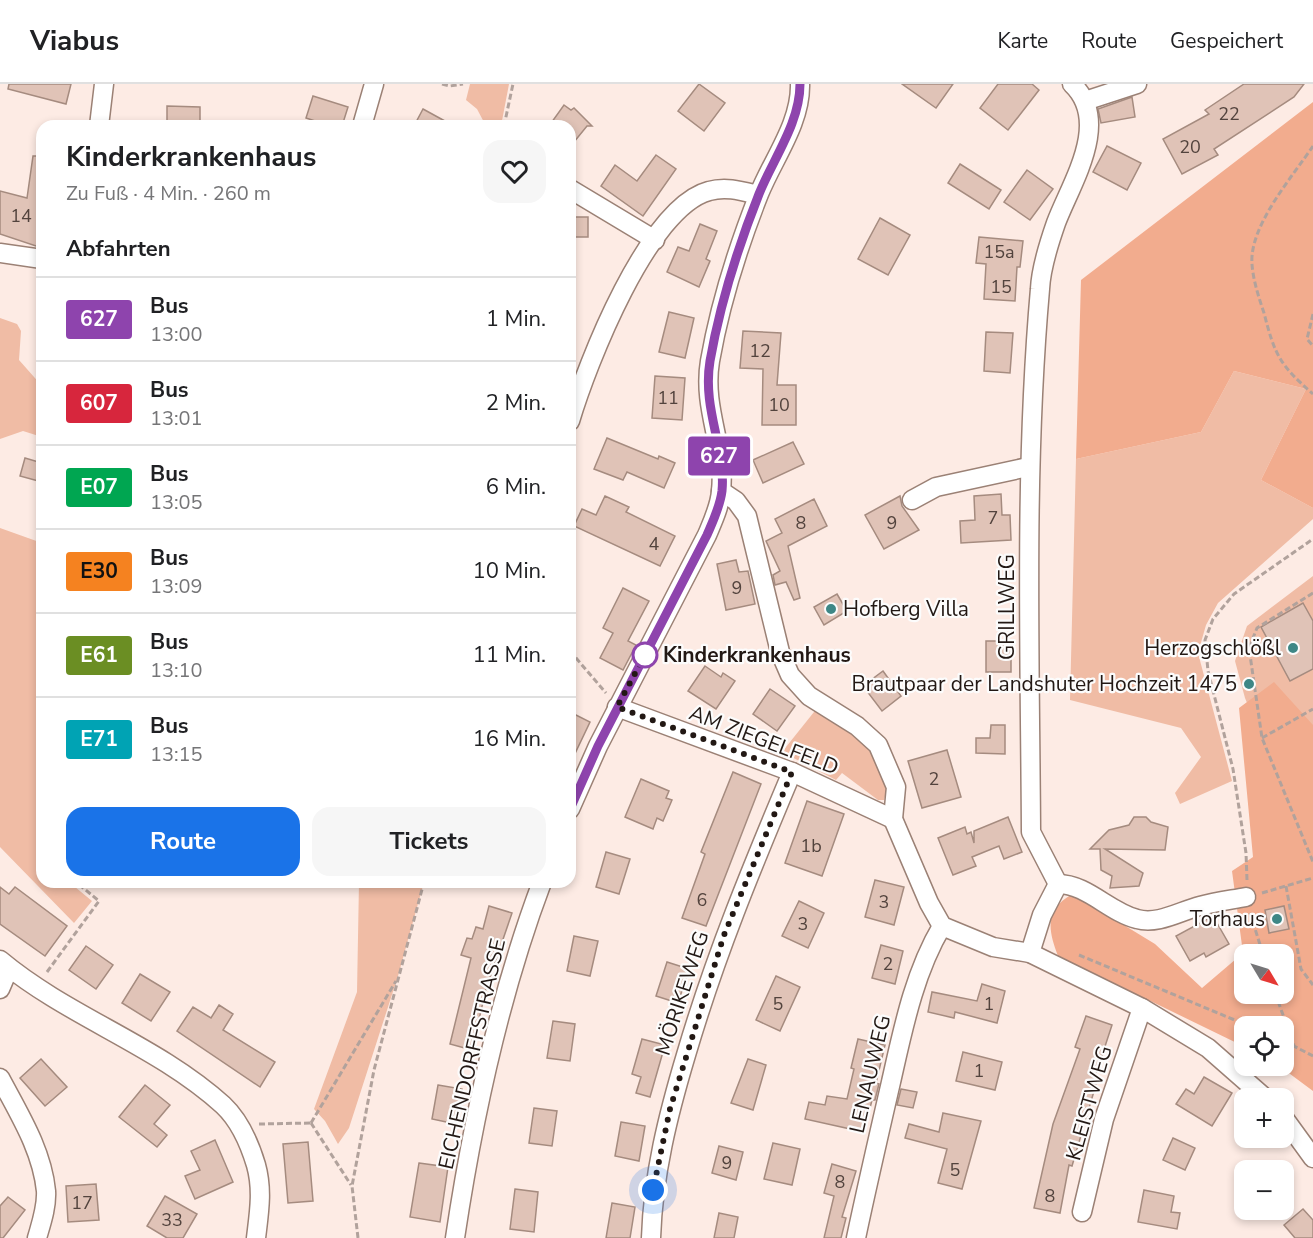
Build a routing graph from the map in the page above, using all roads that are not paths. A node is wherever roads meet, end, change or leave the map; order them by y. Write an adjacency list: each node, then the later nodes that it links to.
1 (104, 84): 7 (street)
2 (374, 84): 8 (street)
3 (800, 84): 10 (street)
4 (1072, 84): 6 (street)
5 (1137, 84): 6 (street)
6 (1085, 101): 15 (street, GRILLWEG)
7 (100, 120)
8 (364, 120)
9 (576, 193): 11 (street)
10 (759, 195): 11 (street); 16 (street)
11 (655, 240): 14 (street)
12 (0, 254): 13 (street)
13 (36, 259)
14 (576, 404)
15 (1028, 467): 17 (street); 22 (street, GRILLWEG)
16 (722, 492): 18 (street); 21 (street)
17 (912, 500)
18 (617, 707): 19 (street, AM ZIEGELFELD); 20 (street)
19 (792, 772): 21 (street, AM ZIEGELFELD); 40 (street, MÖRIKEWEG)
20 (576, 796)
21 (893, 819): 25 (street)
22 (1058, 884): 24 (street); 26 (street)
23 (540, 888): 39 (street, EICHENDORFFSTRASSE)
24 (1246, 897)
25 (942, 926): 26 (street); 41 (street, LENAUWEG)
26 (1030, 953): 29 (street)
27 (4, 964): 28 (street); 38 (street)
28 (0, 988)
29 (1142, 1008): 31 (street); 36 (street, KLEISTWEG)
30 (0, 1078): 37 (street)
31 (1254, 1088)
32 (1294, 1124): 33 (street)
33 (1313, 1129)
34 (1294, 1130): 35 (street)
35 (1313, 1158)
36 (1082, 1212)
37 (38, 1238)
38 (256, 1238)
39 (455, 1238)
40 (651, 1238)
41 (856, 1238)

